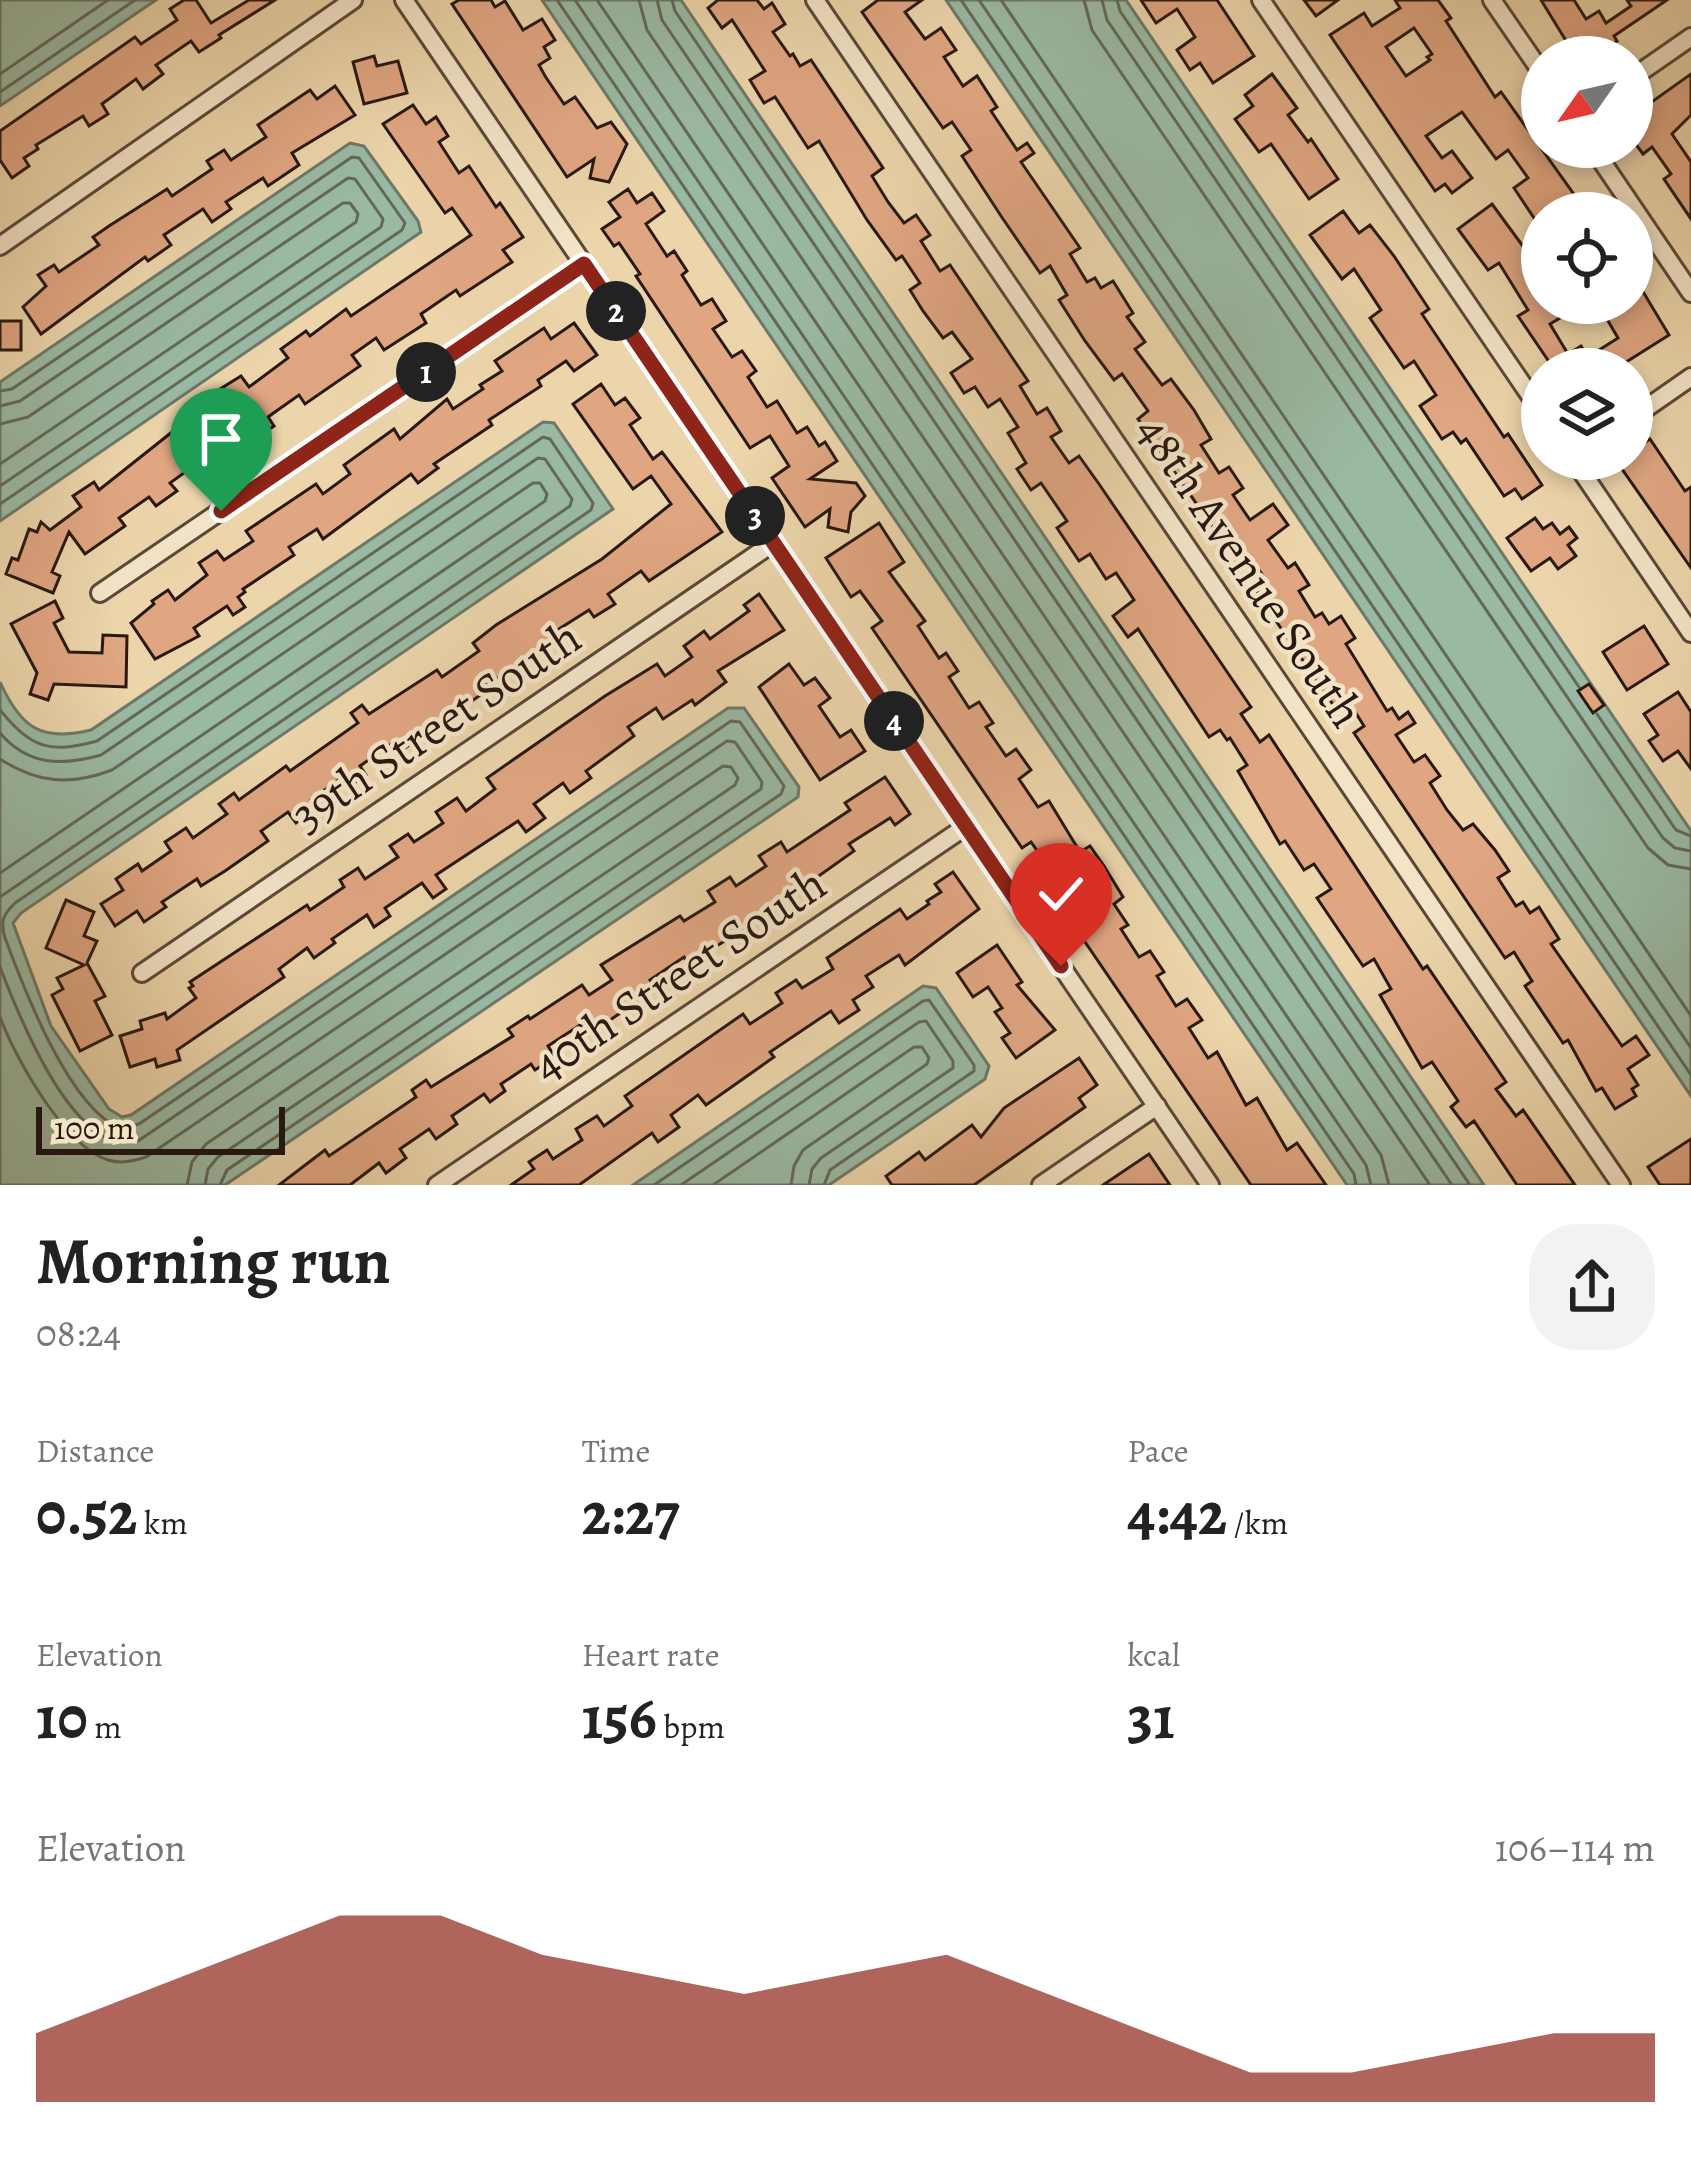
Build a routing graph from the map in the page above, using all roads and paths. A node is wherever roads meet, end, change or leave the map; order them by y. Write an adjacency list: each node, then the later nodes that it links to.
1 (353, 0): 10 (street)
2 (404, 0): 11 (street)
3 (815, 0): 27 (street, 48th Avenue South)
4 (1261, 0): 15 (street)
5 (1492, 0): 7 (street)
6 (1691, 37): 8 (street)
7 (1521, 42)
8 (1653, 63)
9 (1608, 168): 12 (street)
10 (0, 246)
11 (584, 264): 18 (street); 19 (street)
12 (1685, 270): 13 (street)
13 (1691, 292)
14 (1691, 376): 16 (street)
15 (1521, 382)
16 (1653, 403)
17 (1588, 480): 20 (street)
18 (773, 543): 21 (street); 22 (street, 39th Street South)
19 (100, 593)
20 (1691, 633)
21 (965, 826): 23 (street); 24 (street, 40th Street South)
22 (142, 973)
23 (1157, 1106): 25 (street); 26 (street)
24 (437, 1185)
25 (1041, 1185)
26 (1210, 1185)
27 (1621, 1185)

